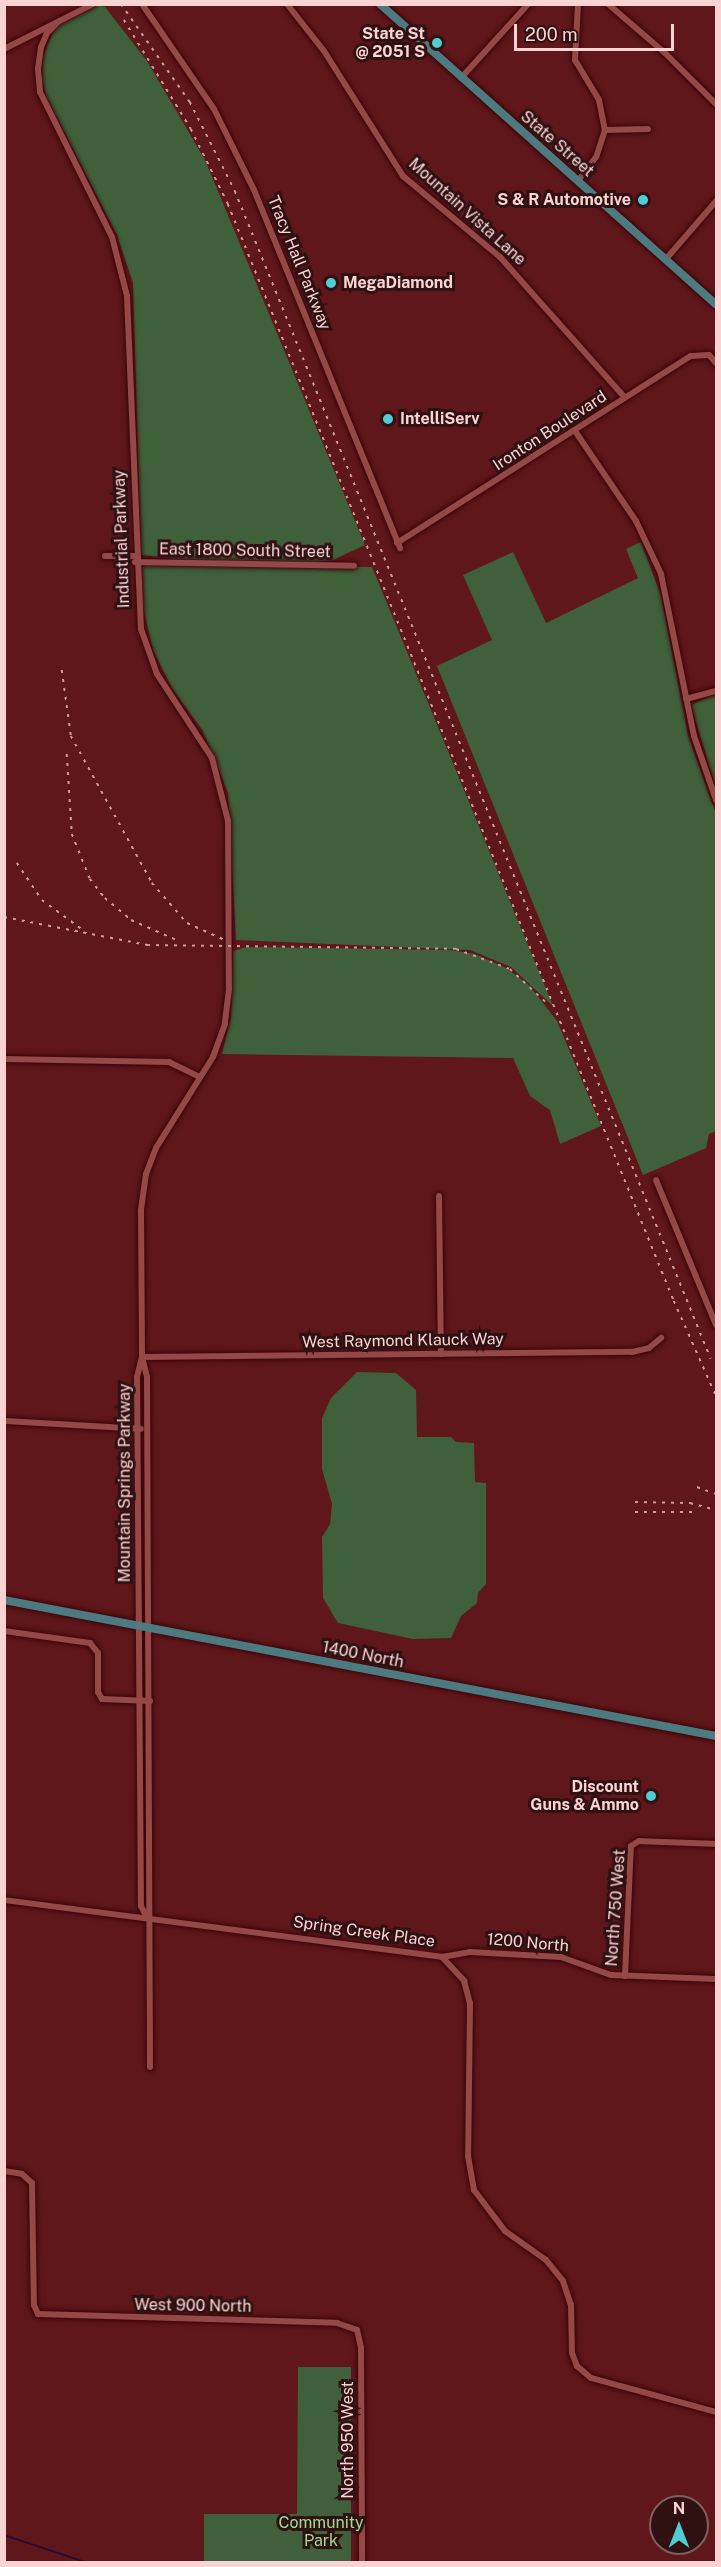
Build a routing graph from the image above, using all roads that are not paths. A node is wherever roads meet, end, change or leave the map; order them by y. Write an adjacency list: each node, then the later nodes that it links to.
1 (93, 4): 8 (street)
2 (142, 4): 21 (street, Tracy Hall Parkway)
3 (286, 4): 19 (street, Mountain Vista Lane)
4 (380, 4): 10 (main road, State Street)
5 (528, 4): 10 (street)
6 (578, 4): 13 (street)
7 (608, 4): 11 (street)
8 (58, 22): 9 (street); 23 (street, Industrial Parkway)
9 (4, 49)
10 (461, 78): 14 (main road, State Street)
11 (717, 104)
12 (648, 129): 13 (street)
13 (605, 130): 14 (street)
14 (578, 181): 16 (main road, State Street)
15 (717, 201): 16 (street)
16 (666, 258): 17 (main road, State Street)
17 (717, 304)
18 (717, 363): 19 (street, Ironton Boulevard)
19 (626, 398): 20 (street, Ironton Boulevard)
20 (575, 431): 21 (street, Ironton Boulevard); 26 (street)
21 (398, 545)
22 (105, 556): 23 (street, East 1800 South Street)
23 (135, 559): 24 (street, East 1800 South Street); 29 (street, Industrial Parkway)
24 (354, 566)
25 (717, 692): 26 (street)
26 (686, 699): 27 (street)
27 (717, 800)
28 (4, 1059): 29 (street)
29 (200, 1077): 35 (street, Industrial Parkway)
30 (656, 1180): 32 (street)
31 (439, 1196): 34 (street)
32 (717, 1325)
33 (661, 1338): 34 (street, West Raymond Klauck Way)
34 (441, 1354): 35 (street, West Raymond Klauck Way)
35 (142, 1358): 37 (street, Mountain Springs Parkway); 38 (street, Mountain Springs Parkway)
36 (4, 1420): 37 (street)
37 (138, 1429): 38 (street); 40 (street, Mountain Springs Parkway)
38 (148, 1430): 41 (street, Mountain Springs Parkway)
39 (4, 1600): 40 (main road, 1400 North)
40 (139, 1625): 41 (main road, 1400 North); 43 (street, Mountain Springs Parkway)
41 (149, 1627): 44 (street, Mountain Springs Parkway); 45 (main road, 1400 North)
42 (4, 1631): 43 (street)
43 (140, 1701): 44 (street); 48 (street, Mountain Springs Parkway)
44 (150, 1701): 48 (street, Mountain Springs Parkway)
45 (717, 1736)
46 (717, 1844): 50 (street, North 750 West)
47 (4, 1900): 48 (street, Spring Creek Place)
48 (147, 1918): 49 (street, Spring Creek Place); 52 (street, Mountain Springs Parkway)
49 (442, 1957): 50 (street, 1200 North); 55 (street, Spring Creek Place)
50 (625, 1976): 51 (street, 1200 North)
51 (717, 1979)
52 (150, 2067)
53 (4, 2171): 54 (street, West 900 North)
54 (346, 2324): 56 (street, North 950 West)
55 (717, 2412)
56 (362, 2562)

